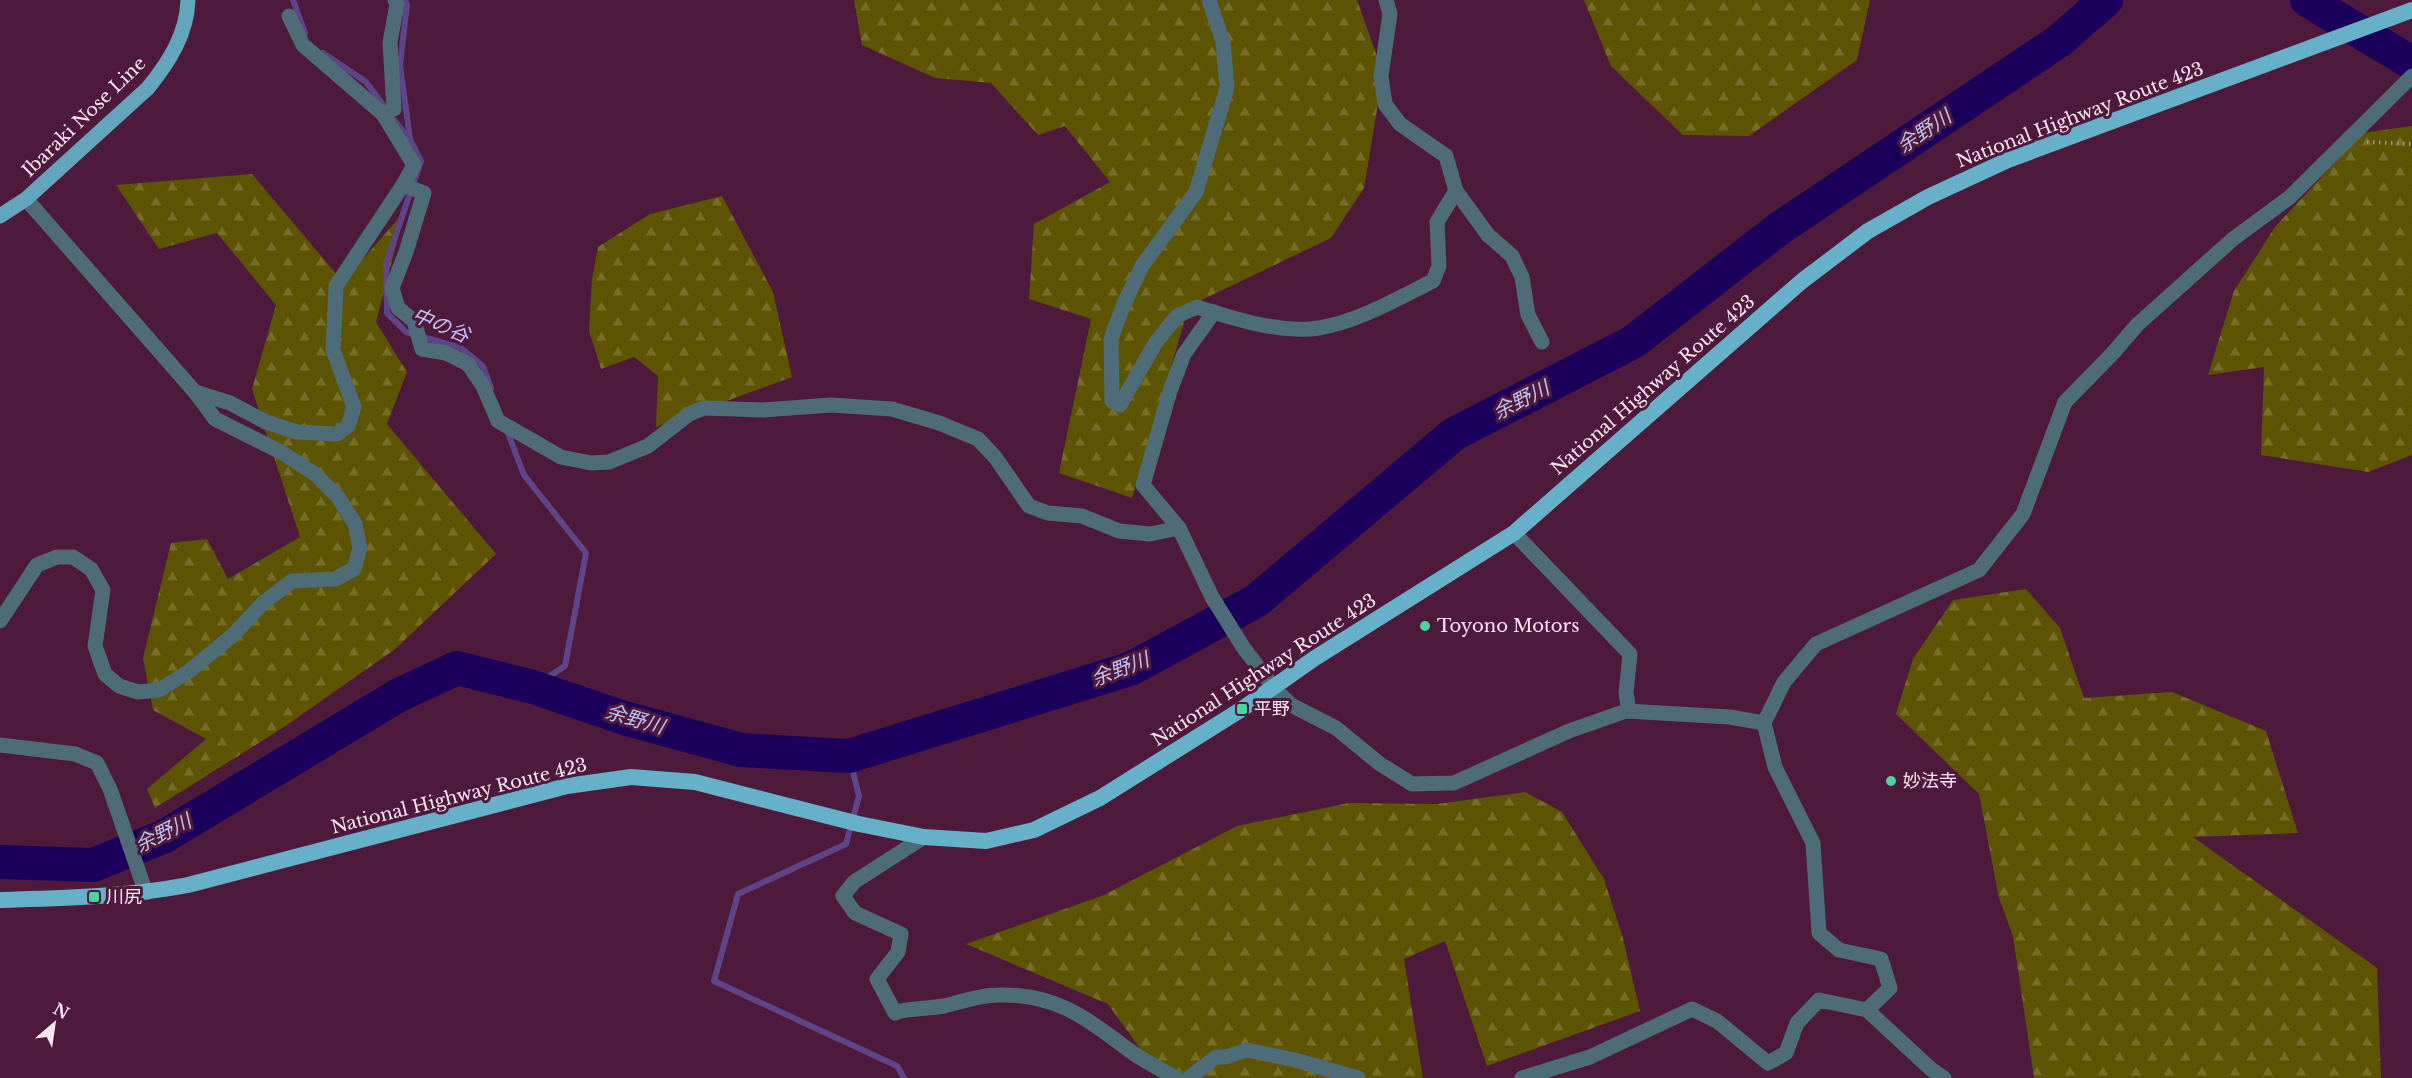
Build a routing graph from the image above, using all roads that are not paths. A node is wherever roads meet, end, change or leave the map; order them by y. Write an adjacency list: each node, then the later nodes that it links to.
1 (188, 0): 11 (main road, Ibaraki Nose Line)
2 (396, 0): 8 (street)
3 (1209, 0): 13 (street)
4 (1386, 0): 10 (street)
5 (2405, 13): 17 (highway, National Highway Route 423)
6 (289, 16): 8 (street)
7 (2410, 79): 21 (street)
8 (383, 114): 9 (street)
9 (403, 185): 15 (street); 16 (street)
10 (1455, 191): 13 (street); 14 (street)
11 (26, 199): 12 (main road, Ibaraki Nose Line); 15 (street)
12 (0, 216)
13 (1214, 312): 16 (street)
14 (1542, 342)
15 (195, 392): 18 (street)
16 (1179, 528): 19 (street)
17 (1514, 533): 19 (highway, National Highway Route 423); 20 (street)
18 (0, 621)
19 (1274, 688): 20 (street); 23 (highway, National Highway Route 423)
20 (1629, 711): 21 (street)
21 (1764, 723): 26 (street)
22 (0, 745): 24 (street)
23 (924, 837): 24 (highway, National Highway Route 423); 27 (street)
24 (146, 893): 25 (highway, National Highway Route 423)
25 (0, 900)
26 (1867, 1010): 30 (street); 31 (street)
27 (1176, 1078)
28 (1189, 1078): 29 (street)
29 (1358, 1078)
30 (1522, 1078)
31 (1944, 1078)

